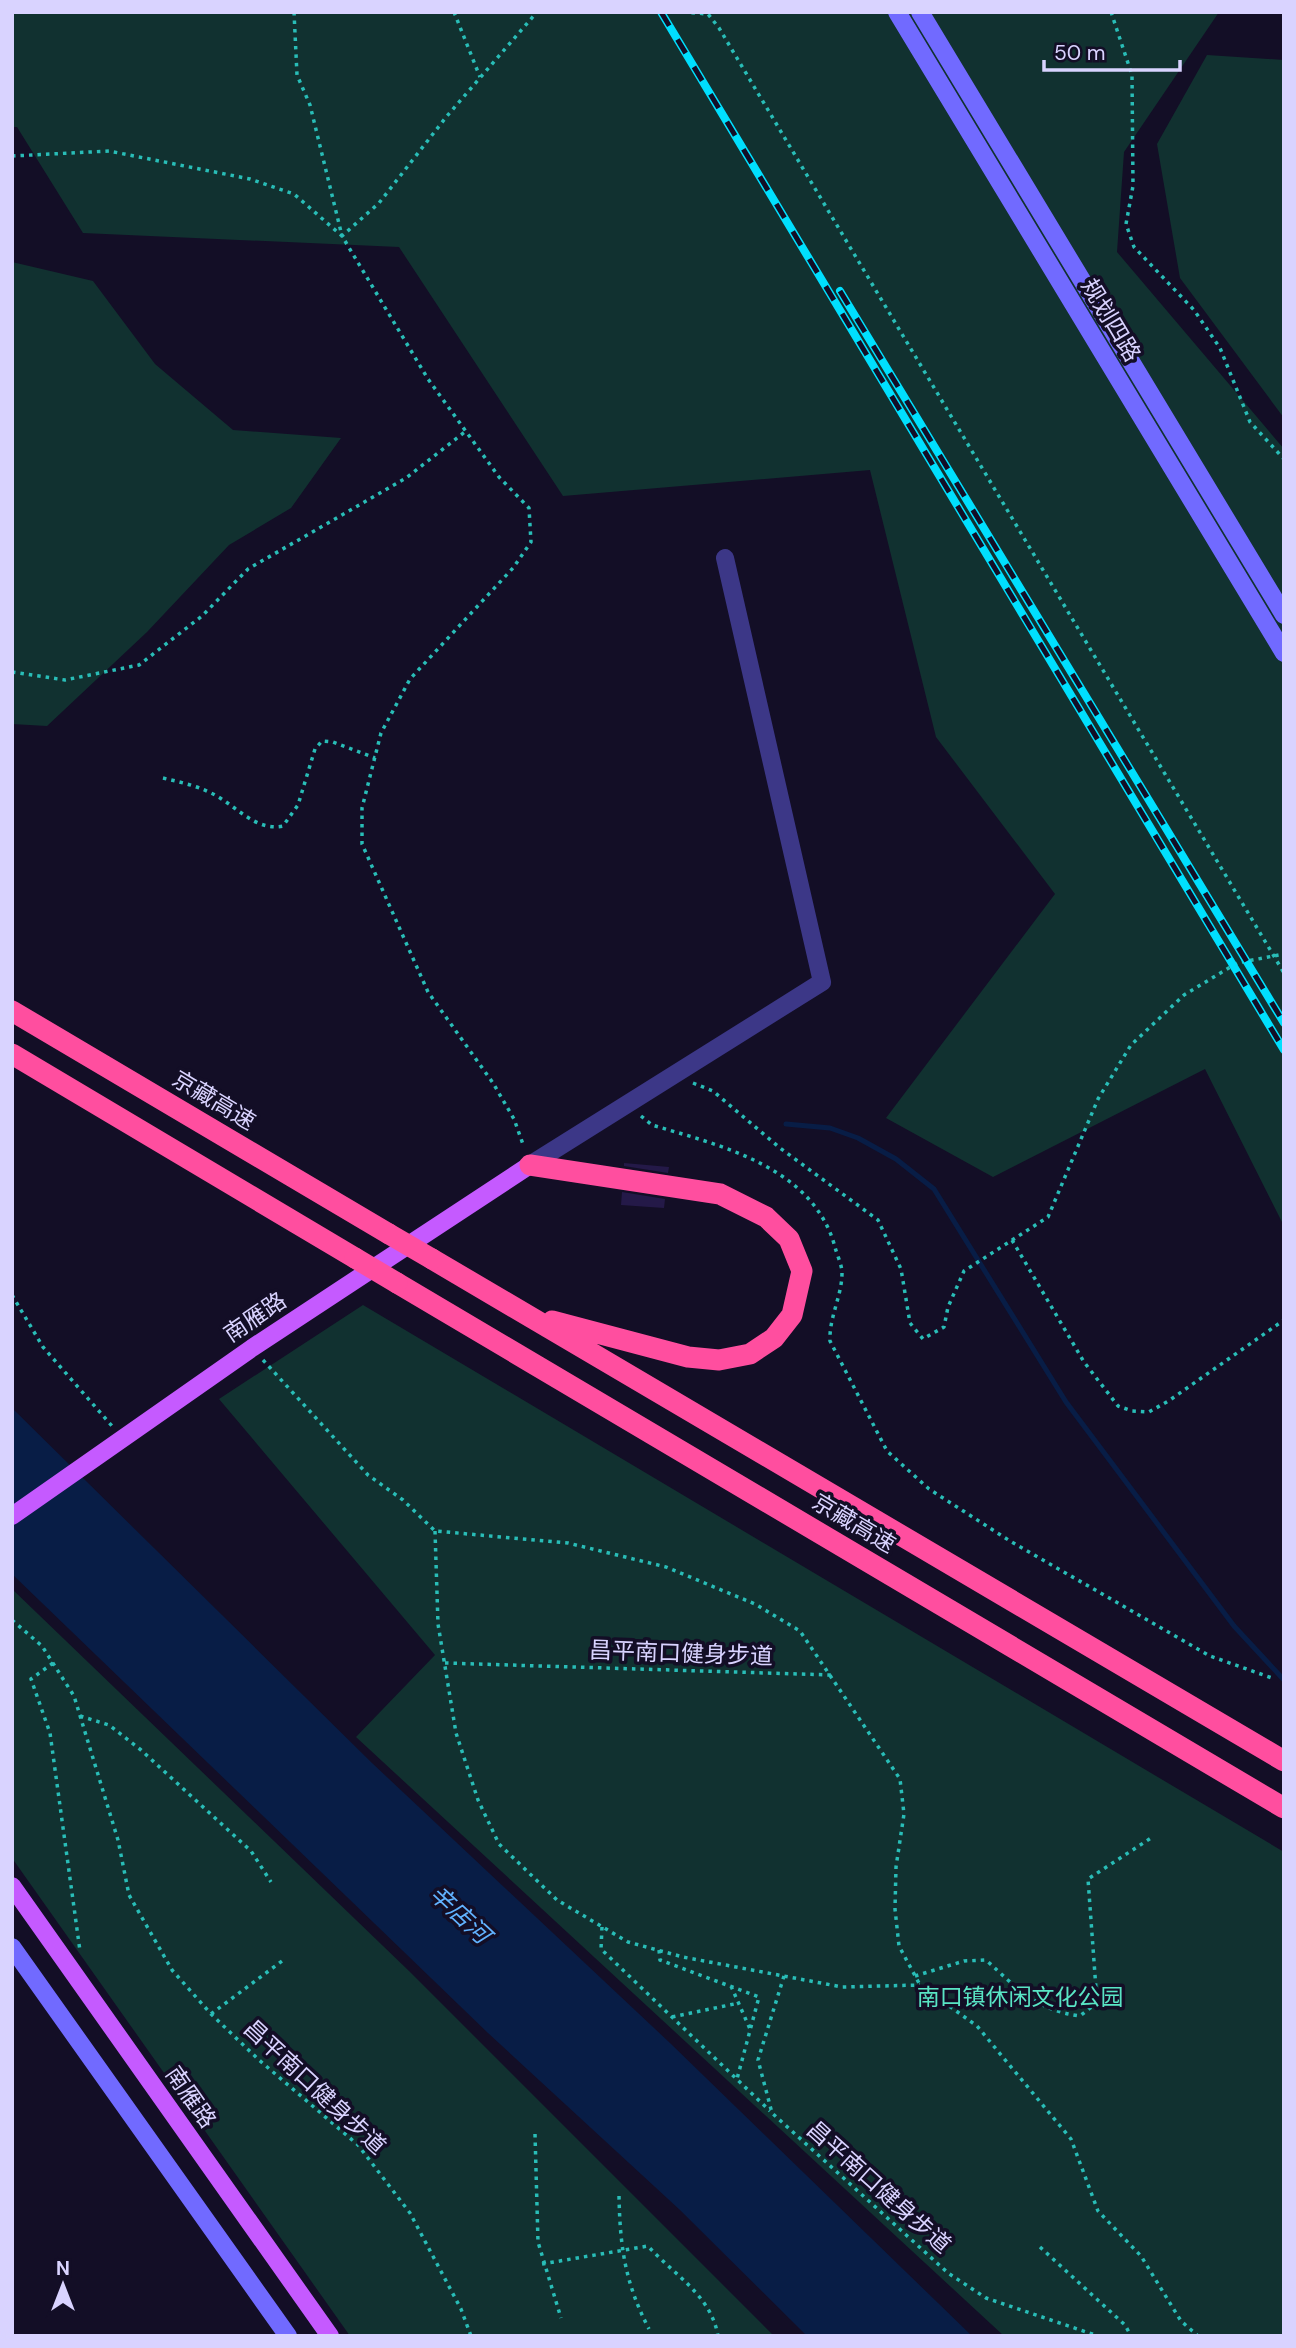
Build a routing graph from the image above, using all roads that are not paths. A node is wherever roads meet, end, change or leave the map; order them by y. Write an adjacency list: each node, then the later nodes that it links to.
1 (897, 12): 5 (main road, 规划四路)
2 (920, 12): 4 (main road, 规划四路)
3 (725, 558): 8 (street)
4 (1284, 615)
5 (1284, 653)
6 (12, 1011): 9 (highway, 京藏高速, bridge)
7 (12, 1054): 12 (highway, 京藏高速, bridge)
8 (530, 1165): 9 (highway); 10 (main road, 南雁路)
9 (520, 1311): 11 (highway, 京藏高速)
10 (12, 1516)
11 (1284, 1761)
12 (1284, 1808)
13 (12, 1886): 16 (main road, 南雁路)
14 (12, 1947): 15 (main road)
15 (288, 2336)
16 (330, 2336)

